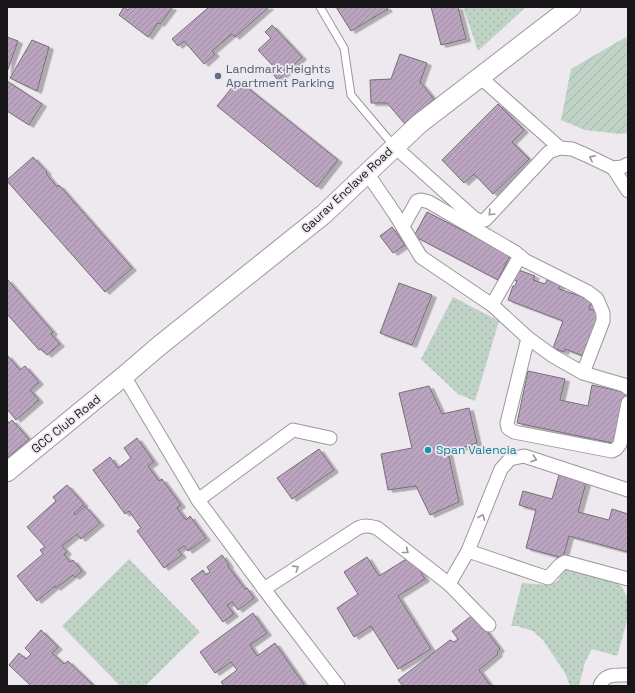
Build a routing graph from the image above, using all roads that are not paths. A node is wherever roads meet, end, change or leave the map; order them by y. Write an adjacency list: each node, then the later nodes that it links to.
1 (320, 7): 4 (lane)
2 (571, 7): 3 (street, Gaurav Enclave Road)
3 (480, 78): 4 (street, Gaurav Enclave Road); 5 (street)
4 (394, 146): 5 (street, one-way to 4); 8 (street, Gaurav Enclave Road)
5 (560, 148): 7 (street, one-way to 5)
6 (628, 164): 7 (street)
7 (613, 168): 9 (street)
8 (367, 173): 10 (street); 15 (street, Gaurav Enclave Road)
9 (628, 191)
10 (402, 226): 11 (street); 12 (street)
11 (520, 256): 12 (street); 14 (street)
12 (492, 304): 13 (street)
13 (528, 338): 14 (street); 17 (street)
14 (583, 373): 16 (street)
15 (124, 376): 19 (street, GCC Club Road); 21 (street)
16 (628, 388)
17 (628, 403)
18 (330, 438): 21 (street)
19 (7, 472)
20 (628, 490): 22 (street, one-way to 20)
21 (198, 500): 25 (street)
22 (468, 551): 23 (street); 24 (street)
23 (628, 579)
24 (449, 584): 25 (street, one-way to 24); 26 (street)
25 (264, 589): 28 (street)
26 (489, 625)
27 (628, 675): 29 (street)
28 (338, 686)
29 (600, 686)

